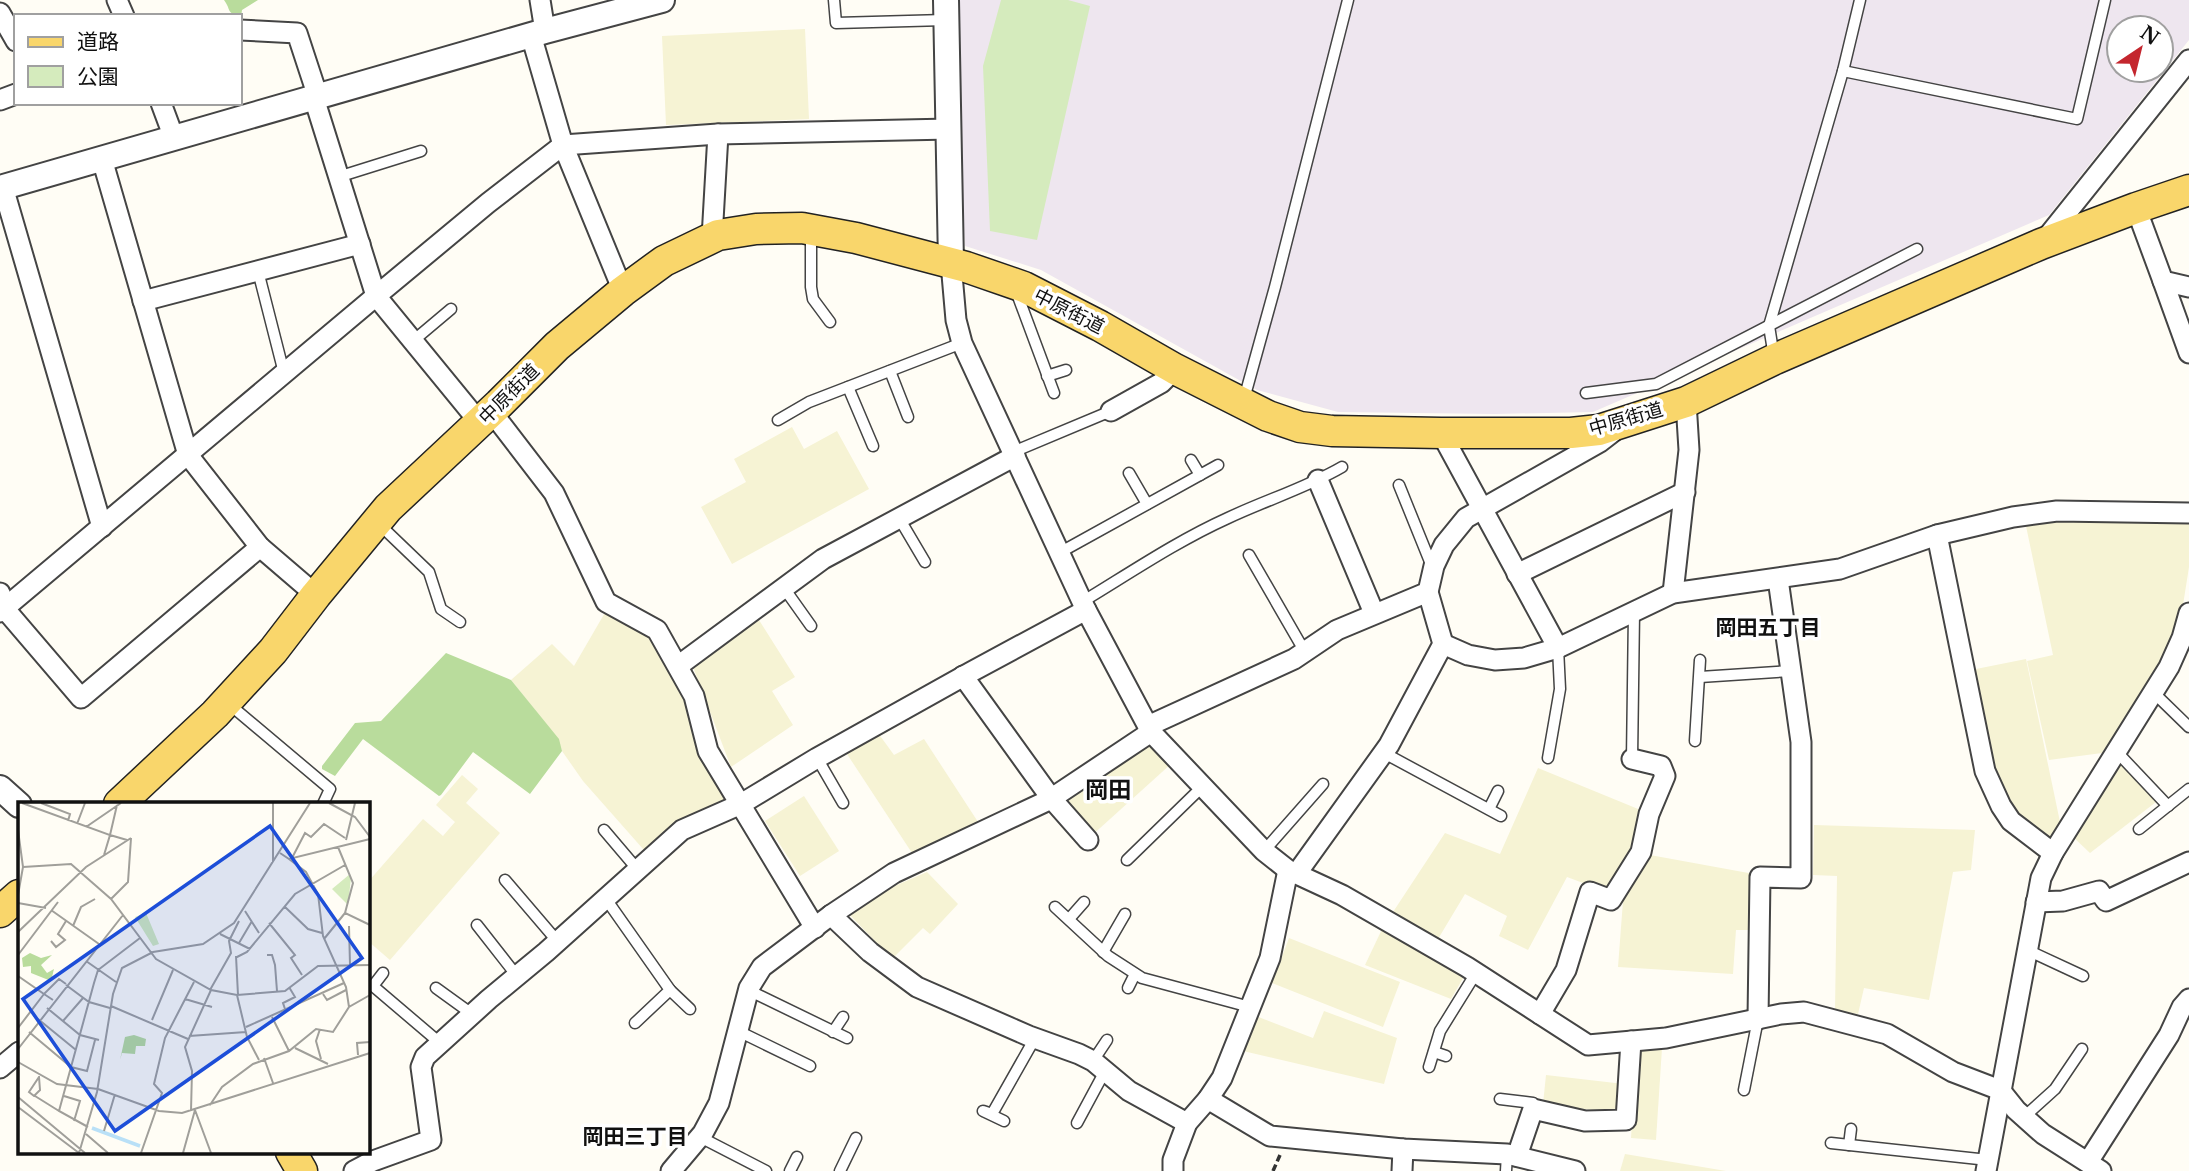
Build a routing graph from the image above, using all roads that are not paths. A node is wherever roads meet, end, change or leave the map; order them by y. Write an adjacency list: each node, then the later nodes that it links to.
1 (540, 0): 10 (street)
2 (662, 0): 10 (street)
3 (834, 0): 7 (lane)
4 (1348, 0): 55 (lane)
5 (1860, 0): 13 (lane)
6 (2105, 0): 13 (lane)
7 (946, 10): 16 (street)
8 (0, 13): 11 (street)
9 (242, 30): 14 (street)
10 (538, 33): 14 (street); 19 (street)
11 (14, 38)
12 (2189, 60): 29 (street)
13 (1843, 71): 41 (lane)
14 (316, 97): 18 (street); 22 (street)
15 (162, 105): 18 (street)
16 (950, 129): 17 (street); 31 (street)
17 (718, 134): 19 (street); 27 (street)
18 (174, 138): 21 (street)
19 (563, 145): 36 (street); 37 (street)
20 (421, 151): 22 (lane)
21 (102, 159): 23 (street); 38 (street)
22 (338, 177): 28 (street)
23 (1, 188): 78 (street)
24 (2189, 190): 25 (main road, 中原街道)
25 (2136, 208): 29 (main road, 中原街道); 33 (street)
26 (811, 229): 27 (main road, 中原街道); 31 (main road, 中原街道); 40 (lane)
27 (712, 238): 36 (main road, 中原街道)
28 (360, 244): 32 (street); 37 (street)
29 (2041, 244): 45 (main road, 中原街道)
30 (1917, 249): 41 (lane)
31 (951, 263): 35 (main road, 中原街道); 43 (street)
32 (258, 271): 38 (street); 49 (lane)
33 (2163, 281): 34 (street); 44 (street)
34 (2187, 283)
35 (1014, 284): 46 (main road, 中原街道); 50 (lane)
36 (623, 291): 57 (main road, 中原街道)
37 (376, 296): 42 (street); 49 (street)
38 (143, 301): 64 (street)
39 (451, 309): 42 (lane)
40 (830, 323)
41 (1769, 326): 45 (lane); 53 (lane)
42 (413, 341): 57 (street)
43 (962, 343): 48 (lane); 63 (street)
44 (2189, 354)
45 (1775, 359): 54 (main road, 中原街道)
46 (1175, 369): 55 (main road, 中原街道); 56 (street)
47 (1066, 370): 50 (lane)
48 (890, 371): 51 (lane); 58 (lane)
49 (284, 374): 64 (street)
50 (1047, 376): 52 (lane)
51 (848, 387): 59 (lane); 62 (lane)
52 (1054, 393)
53 (1586, 393)
54 (1686, 402): 60 (main road, 中原街道); 72 (street)
55 (1243, 403): 61 (main road, 中原街道)
56 (1122, 410): 63 (lane)
57 (486, 417): 77 (main road, 中原街道); 102 (street)
58 (908, 417)
59 (778, 420)
60 (1625, 422): 61 (main road, 中原街道); 74 (street)
61 (1441, 433): 74 (street)
62 (873, 446)
63 (1014, 454): 76 (street); 81 (street)
64 (188, 455): 78 (street); 80 (street)
65 (1191, 460): 69 (lane)
66 (1218, 465): 69 (lane)
67 (1342, 467): 70 (lane)
68 (1129, 473): 73 (lane)
69 (1200, 475): 73 (lane)
70 (1318, 480): 92 (lane); 94 (street)
71 (1399, 485): 84 (lane)
72 (1685, 492): 85 (street); 89 (street)
73 (1147, 504): 81 (lane)
74 (1482, 509): 84 (street); 85 (street)
75 (2189, 513): 79 (street)
76 (899, 518): 83 (lane); 87 (street)
77 (377, 521): 90 (main road, 中原街道); 96 (lane)
78 (102, 527): 91 (street)
79 (1937, 535): 86 (street); 134 (street)
80 (260, 547): 90 (street); 91 (street)
81 (1059, 553): 92 (street)
82 (1249, 555): 100 (lane)
83 (925, 562)
84 (1433, 570): 88 (street)
85 (1517, 574): 99 (street)
86 (1778, 579): 89 (street); 103 (street)
87 (784, 588): 97 (lane); 102 (street)
88 (1428, 592): 94 (street); 98 (street)
89 (1673, 593): 93 (street)
90 (316, 595): 107 (main road, 中原街道)
91 (2, 604)
92 (1084, 606): 104 (street); 109 (street)
93 (1634, 612): 99 (street); 115 (lane)
94 (1374, 613): 100 (street)
95 (2189, 613): 106 (street)
96 (460, 622)
97 (811, 626)
98 (1443, 644): 99 (street); 112 (street)
99 (1558, 648): 114 (lane)
100 (1305, 652): 109 (street)
101 (1700, 660): 105 (lane)
102 (678, 666): 126 (street)
103 (1791, 671): 105 (lane); 170 (street)
104 (963, 676): 113 (street); 121 (street)
105 (1700, 677): 110 (lane)
106 (2153, 692): 108 (lane); 111 (street)
107 (226, 701): 122 (main road, 中原街道); 123 (lane)
108 (2189, 727)
109 (1149, 729): 117 (street); 121 (street)
110 (1695, 741)
111 (2116, 751): 127 (lane); 134 (street)
112 (1384, 753): 128 (lane); 138 (street)
113 (817, 758): 124 (lane); 126 (street)
114 (1548, 758)
115 (1632, 759): 168 (street)
116 (1323, 784): 133 (lane)
117 (1203, 786): 133 (street); 135 (lane)
118 (0, 788): 125 (street)
119 (2189, 789): 127 (lane)
120 (1498, 791): 128 (lane)
121 (1051, 798): 132 (street); 147 (street)
122 (120, 802)
123 (324, 802)
124 (843, 803)
125 (18, 804)
126 (741, 804): 137 (street); 150 (street)
127 (2168, 806): 130 (lane)
128 (1489, 809): 129 (lane)
129 (1501, 816)
130 (2139, 829)
131 (604, 830): 137 (lane)
132 (1088, 840)
133 (1265, 851): 138 (street)
134 (2053, 853): 143 (street)
135 (1126, 860)
136 (2189, 862): 143 (street)
137 (638, 870): 141 (street)
138 (1292, 872): 155 (street); 165 (street)
139 (505, 880): 151 (lane)
140 (18, 896): 145 (main road)
141 (606, 899): 151 (street); 162 (lane)
142 (1084, 902): 148 (lane)
143 (2036, 902): 152 (street)
144 (1055, 907): 148 (lane)
145 (0, 912)
146 (1125, 914): 153 (lane)
147 (831, 915): 150 (street); 175 (street)
148 (1069, 919): 153 (lane)
149 (477, 925): 157 (lane)
150 (816, 928): 163 (street)
151 (558, 942): 157 (street)
152 (2026, 950): 158 (lane); 188 (street)
153 (1103, 952): 156 (lane)
154 (383, 972): 161 (lane)
155 (1476, 973): 168 (street); 180 (lane)
156 (1135, 974): 160 (lane); 165 (lane)
157 (517, 976): 167 (street)
158 (2082, 976)
159 (436, 988): 167 (lane)
160 (1128, 988)
161 (370, 990): 178 (lane)
162 (670, 990): 166 (lane); 171 (lane)
163 (748, 990): 172 (street); 173 (lane)
164 (2188, 1001): 206 (street)
165 (1250, 1007): 189 (street)
166 (691, 1009)
167 (472, 1014): 178 (street)
168 (1540, 1014): 177 (street)
169 (844, 1017): 173 (lane)
170 (1758, 1019): 177 (street); 187 (lane); 188 (street)
171 (635, 1023)
172 (738, 1031): 183 (lane); 197 (street)
173 (833, 1032): 174 (lane)
174 (847, 1038)
175 (1035, 1038): 184 (street); 193 (lane)
176 (1107, 1040): 184 (lane)
177 (1631, 1041): 191 (street)
178 (440, 1043): 208 (street)
179 (2082, 1049): 192 (lane)
180 (1434, 1052): 182 (lane); 185 (lane)
181 (18, 1053): 186 (street)
182 (1446, 1056)
183 (810, 1066)
184 (1099, 1066): 194 (lane); 195 (street)
185 (1429, 1067)
186 (0, 1068)
187 (1744, 1090)
188 (2000, 1090): 192 (street); 205 (street)
189 (1208, 1099): 195 (street); 201 (street)
190 (1500, 1099): 191 (lane)
191 (1533, 1102): 204 (street)
192 (2024, 1117): 206 (street)
193 (1004, 1121)
194 (1077, 1123)
195 (1187, 1123): 213 (street)
196 (1851, 1129): 200 (lane)
197 (699, 1137): 209 (street); 210 (lane)
198 (856, 1138): 212 (lane)
199 (1831, 1143): 200 (lane)
200 (1849, 1145): 205 (lane)
201 (1404, 1149): 204 (street); 214 (street)
202 (292, 1154): 207 (main road)
203 (797, 1157): 211 (lane)
204 (1510, 1160): 215 (street)
205 (1987, 1165)
206 (2090, 1168)
207 (302, 1171)
208 (354, 1171)
209 (671, 1171)
210 (766, 1171)
211 (790, 1171)
212 (839, 1171)
213 (1173, 1171)
214 (1402, 1171)
215 (1575, 1171)

